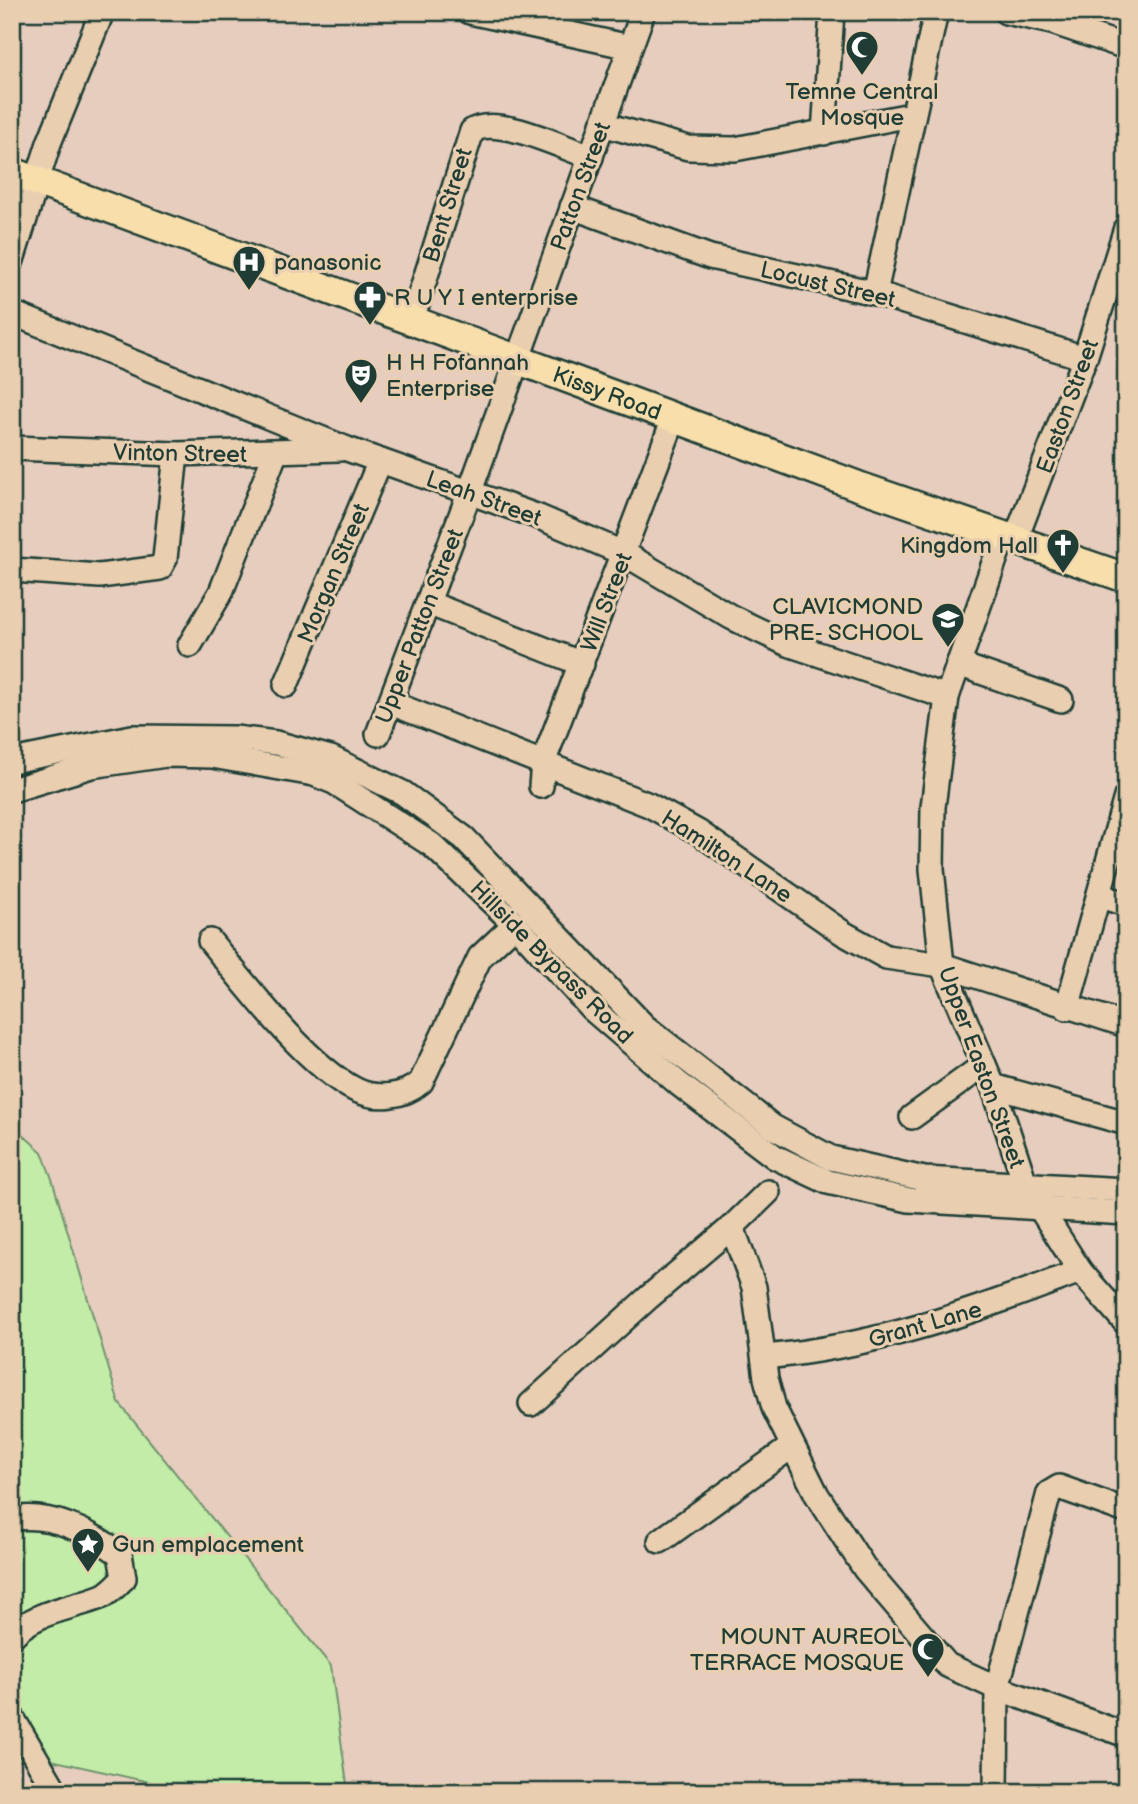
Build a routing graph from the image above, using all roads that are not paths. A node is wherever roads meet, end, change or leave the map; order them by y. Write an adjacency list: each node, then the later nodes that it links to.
1 (102, 12): 13 (street)
2 (470, 12): 7 (street)
3 (643, 12): 7 (street, Patton Street)
4 (832, 12): 11 (street)
5 (936, 12): 9 (street)
6 (1006, 12): 8 (street)
7 (630, 47): 10 (street, Patton Street)
8 (1126, 47)
9 (911, 115): 11 (street); 17 (street)
10 (602, 124): 11 (street); 12 (street, Patton Street)
11 (824, 133)
12 (591, 158): 14 (street, Patton Street); 19 (street, Bent Street)
13 (25, 177): 16 (street); 19 (main road, Kissy Road)
14 (572, 207): 17 (street, Locust Street); 21 (street, Patton Street)
15 (1124, 240): 20 (street, Easton Street)
16 (12, 260)
17 (875, 293): 20 (street, Locust Street)
18 (12, 313): 24 (street, Leah Street)
19 (412, 320): 21 (main road, Kissy Road)
20 (1085, 358): 29 (street, Easton Street)
21 (517, 359): 22 (main road, Kissy Road); 28 (street, Upper Patton Street)
22 (674, 418): 29 (main road, Kissy Road); 30 (street, Will Street)
23 (12, 448): 25 (street, Vinton Street)
24 (347, 449): 26 (street, Vinton Street); 27 (street, Leah Street)
25 (176, 454): 26 (street, Vinton Street); 31 (street)
26 (275, 454): 34 (street)
27 (380, 461): 28 (street, Leah Street); 37 (street, Morgan Street)
28 (470, 491): 30 (street, Leah Street); 33 (street, Upper Patton Street)
29 (1009, 539): 32 (main road, Kissy Road); 36 (street, Upper Easton Street)
30 (625, 554): 35 (street, Will Street); 38 (street, Leah Street)
31 (12, 570)
32 (1126, 578)
33 (428, 603): 35 (street); 40 (street, Upper Patton Street)
34 (190, 645)
35 (582, 664): 43 (street, Will Street)
36 (958, 664): 38 (street, Upper Easton Street); 39 (street)
37 (286, 685)
38 (947, 697): 51 (street, Upper Easton Street)
39 (1061, 700)
40 (391, 703): 41 (street, Upper Patton Street); 43 (street, Hamilton Lane)
41 (378, 734)
42 (12, 761): 57 (street, Hillside Bypass Road)
43 (544, 763): 44 (street, Will Street); 51 (street, Hamilton Lane)
44 (541, 786)
45 (12, 790): 49 (street, Hillside Bypass Road)
46 (1126, 796): 47 (street)
47 (1100, 896): 48 (street); 52 (street)
48 (1126, 904)
49 (514, 924): 50 (street); 60 (street, Hillside Bypass Road)
50 (210, 941)
51 (942, 965): 52 (street, Hamilton Lane); 54 (street, Upper Easton Street)
52 (1067, 1008): 53 (street, Hamilton Lane)
53 (1126, 1026)
54 (989, 1076): 55 (street); 56 (street); 57 (street, Upper Easton Street)
55 (912, 1117)
56 (1126, 1123)
57 (1026, 1186): 58 (street, Hillside Bypass Road); 60 (street, Upper Easton Street)
58 (1126, 1190)
59 (768, 1192): 62 (street)
60 (1042, 1210): 61 (street, Hillside Bypass Road); 63 (street, Upper Easton Street)
61 (1126, 1213)
62 (732, 1227): 65 (street); 66 (street)
63 (1080, 1271): 64 (street, Upper Easton Street); 65 (street, Grant Lane)
64 (1126, 1323)
65 (764, 1357): 67 (street)
66 (531, 1404)
67 (791, 1447): 70 (street); 72 (street)
68 (1126, 1511): 72 (street)
69 (12, 1519): 71 (street)
70 (660, 1541)
71 (12, 1636)
72 (997, 1688): 74 (street); 76 (street)
73 (12, 1717): 75 (street)
74 (1126, 1735)
75 (56, 1792)
76 (996, 1792)

